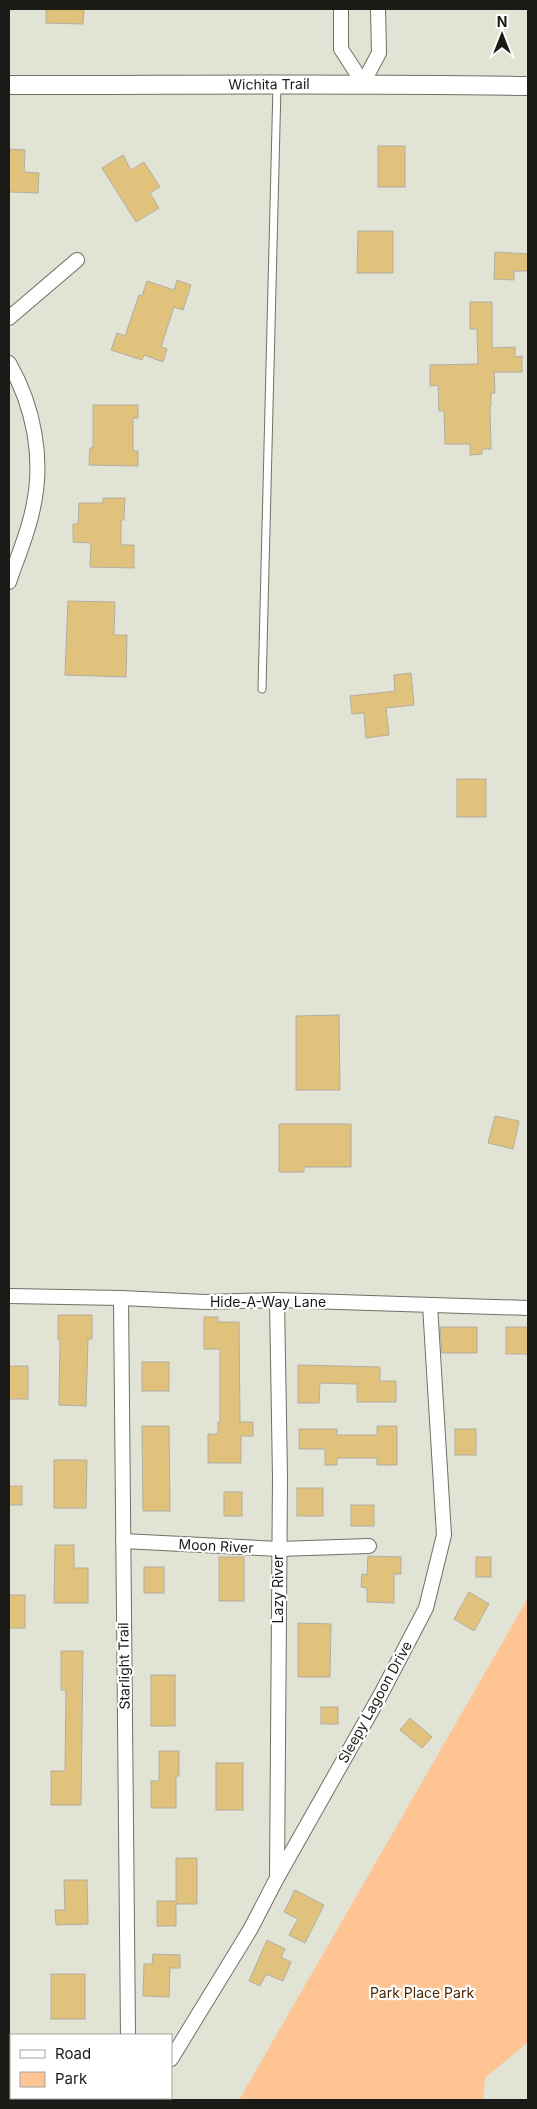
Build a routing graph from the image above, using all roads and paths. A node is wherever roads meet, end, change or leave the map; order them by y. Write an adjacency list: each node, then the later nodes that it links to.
1 (341, 9): 3 (street)
2 (378, 9): 3 (street)
3 (363, 84): 5 (street, Wichita Trail); 6 (street, Wichita Trail)
4 (9, 85): 5 (street, Wichita Trail)
5 (276, 86): 11 (lane)
6 (528, 86)
7 (77, 260): 8 (street)
8 (9, 318)
9 (9, 363): 10 (street)
10 (9, 582)
11 (262, 689)
12 (9, 1296): 13 (street, Hide-A-Way Lane)
13 (121, 1298): 14 (street, Hide-A-Way Lane); 17 (street, Starlight Trail)
14 (276, 1300): 15 (street, Hide-A-Way Lane); 19 (street, Lazy River)
15 (430, 1305): 16 (street, Hide-A-Way Lane); 20 (street, Sleepy Lagoon Drive)
16 (528, 1308)
17 (123, 1542): 19 (street, Moon River); 21 (street, Starlight Trail)
18 (369, 1546): 19 (street, Moon River)
19 (279, 1549): 20 (street, Lazy River)
20 (277, 1878): 22 (street, Sleepy Lagoon Drive)
21 (128, 2034)
22 (172, 2057)

